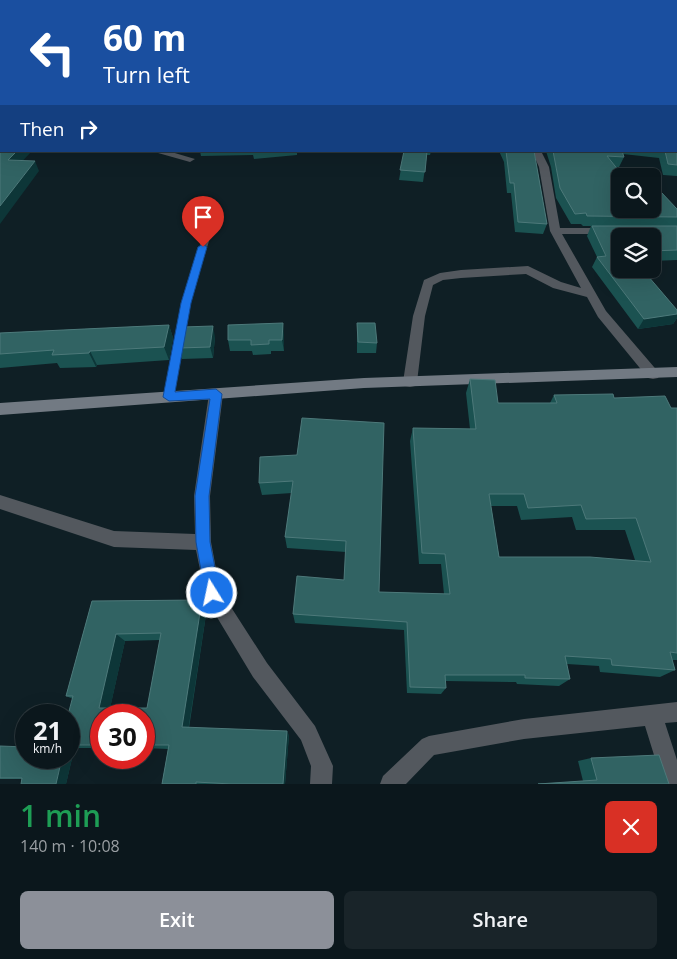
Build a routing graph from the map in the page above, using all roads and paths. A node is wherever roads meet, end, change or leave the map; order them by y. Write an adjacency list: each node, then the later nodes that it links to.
1 (160, 152): 3 (street)
2 (537, 152): 5 (street)
3 (190, 159)
4 (209, 228): 12 (lane)
5 (555, 231): 6 (street); 7 (street)
6 (611, 231)
7 (589, 294): 9 (street); 10 (street)
8 (677, 372): 9 (main road)
9 (653, 374): 10 (main road)
10 (410, 382): 11 (main road)
11 (216, 394): 12 (main road); 15 (street)
12 (169, 397): 13 (main road)
13 (0, 409)
14 (0, 502): 15 (street)
15 (203, 542): 18 (street)
16 (677, 712): 17 (street)
17 (652, 714): 19 (street); 20 (street)
18 (321, 784)
19 (391, 784)
20 (674, 784)

